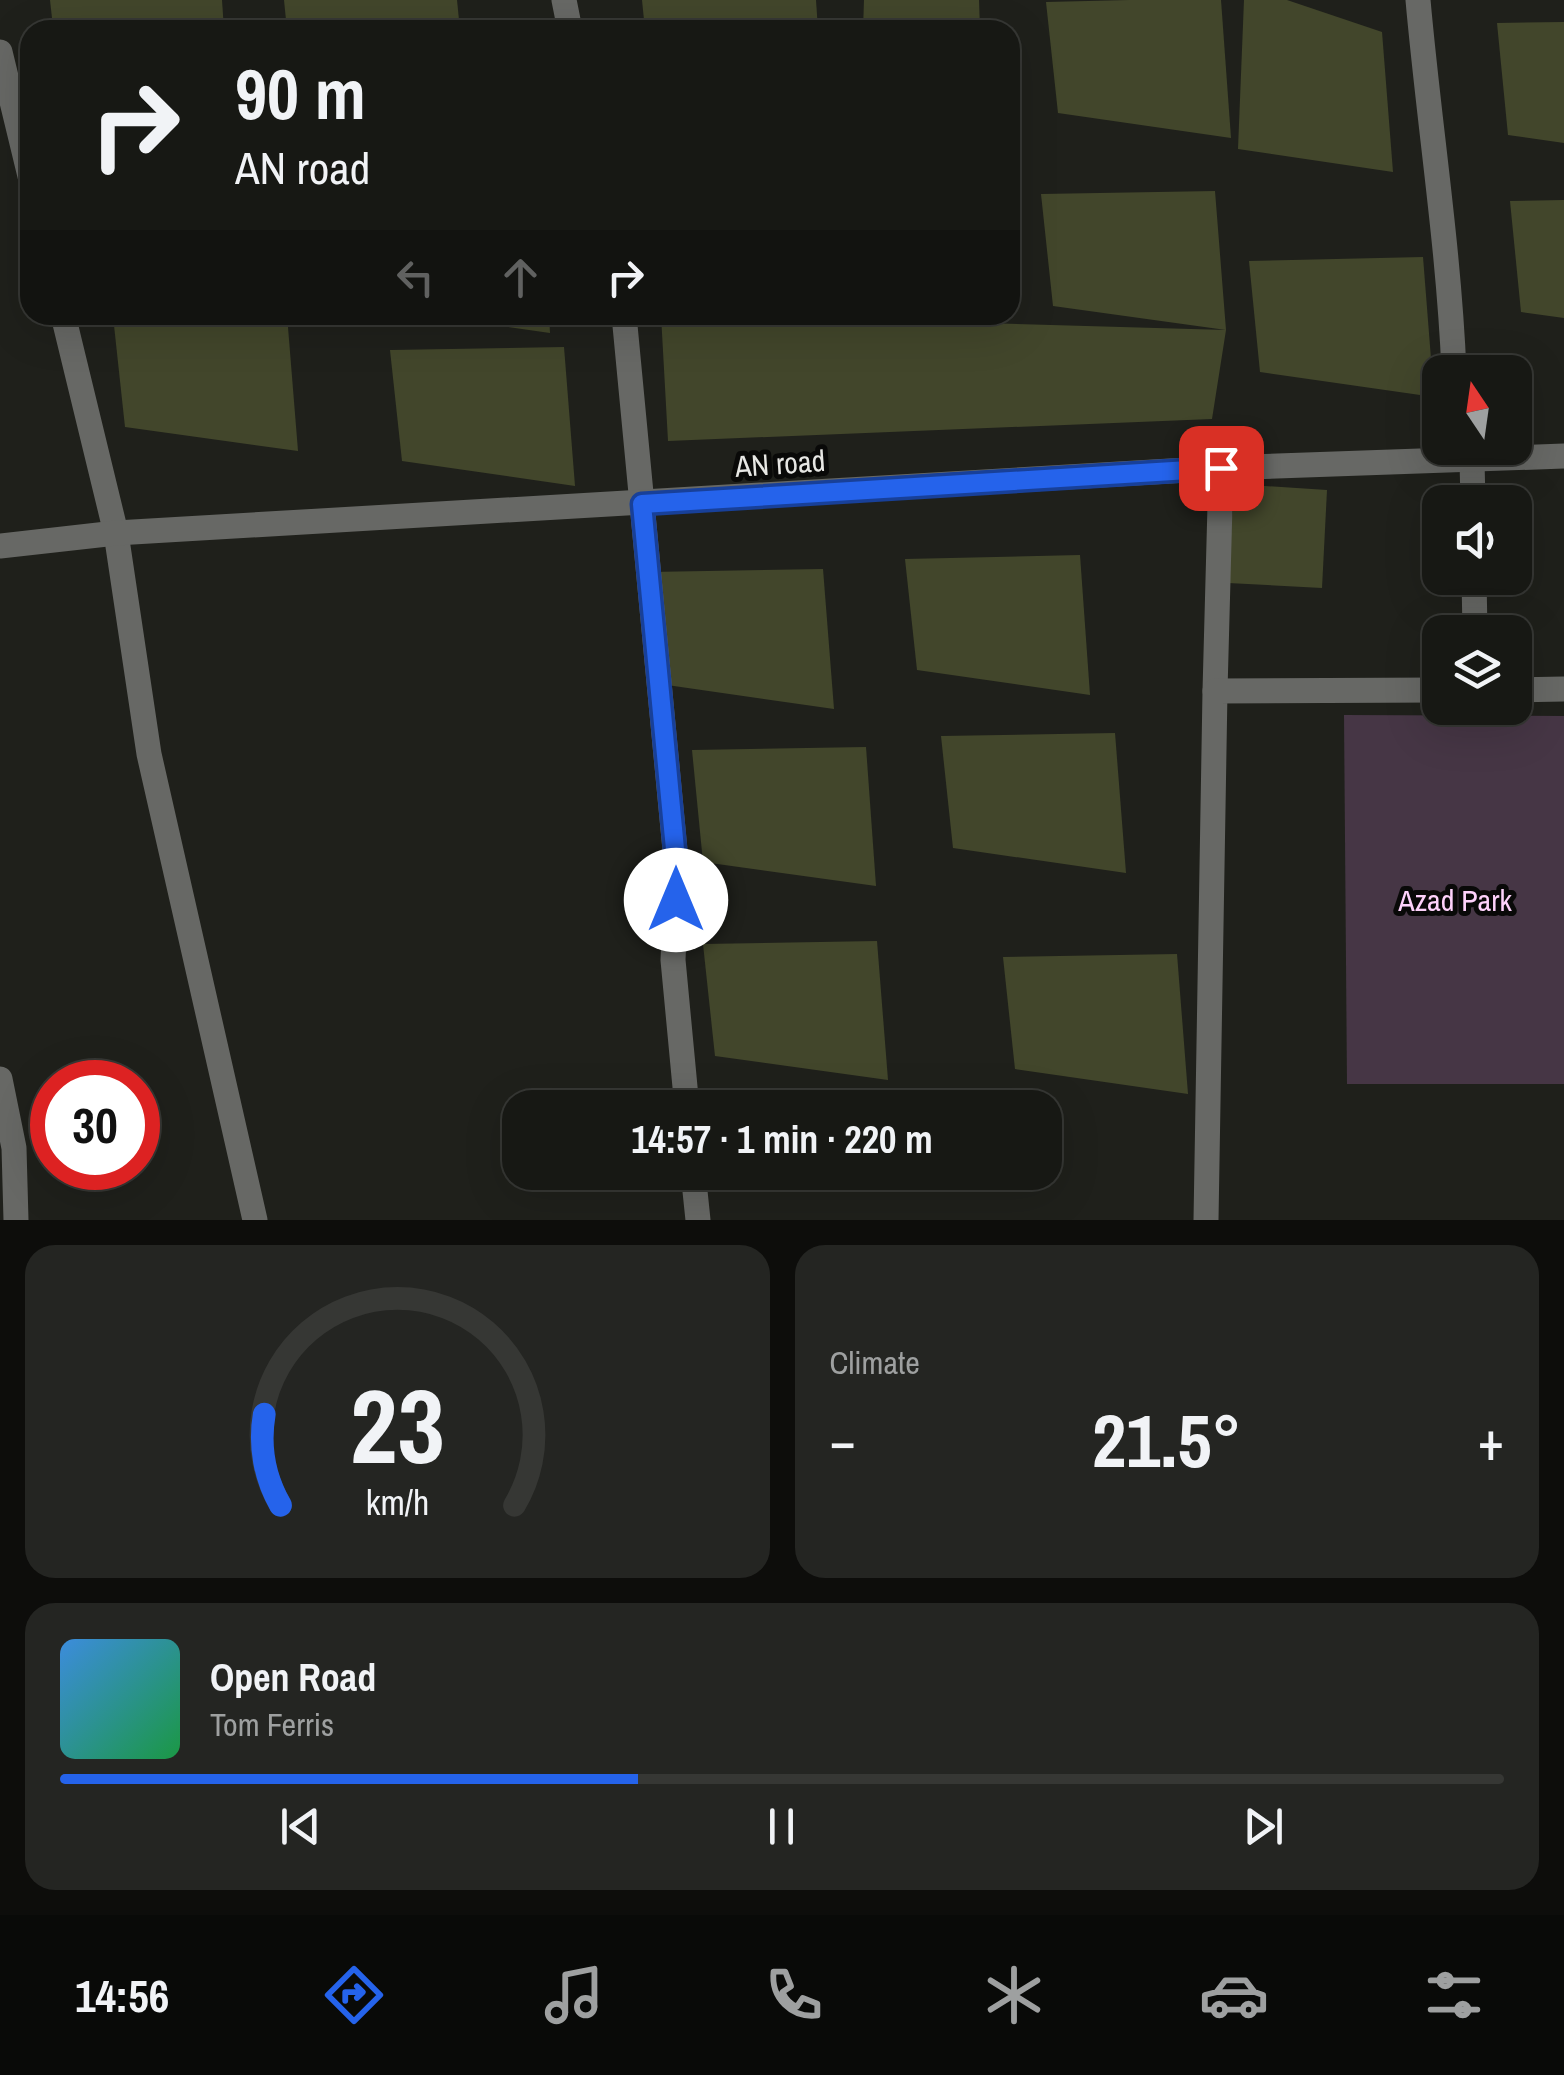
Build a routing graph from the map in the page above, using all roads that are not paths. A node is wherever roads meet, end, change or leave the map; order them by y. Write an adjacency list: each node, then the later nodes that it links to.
1 (1418, 0): 6 (street)
2 (0, 52): 3 (street)
3 (20, 135)
4 (65, 325): 12 (street)
5 (625, 325): 11 (street)
6 (1453, 355)
7 (1532, 456): 8 (street, AN road)
8 (1564, 456)
9 (1422, 458): 10 (street, AN road)
10 (1221, 468): 11 (street, AN road); 17 (street)
11 (642, 504): 12 (street, AN road); 19 (street)
12 (116, 532): 13 (street, AN road); 22 (street)
13 (0, 546)
14 (1564, 689): 16 (street)
15 (1422, 690): 17 (street)
16 (1532, 690)
17 (1215, 691): 24 (street)
18 (0, 1079): 21 (street)
19 (685, 1090)
20 (695, 1190): 23 (street)
21 (16, 1220)
22 (255, 1220)
23 (698, 1220)
24 (1206, 1220)

